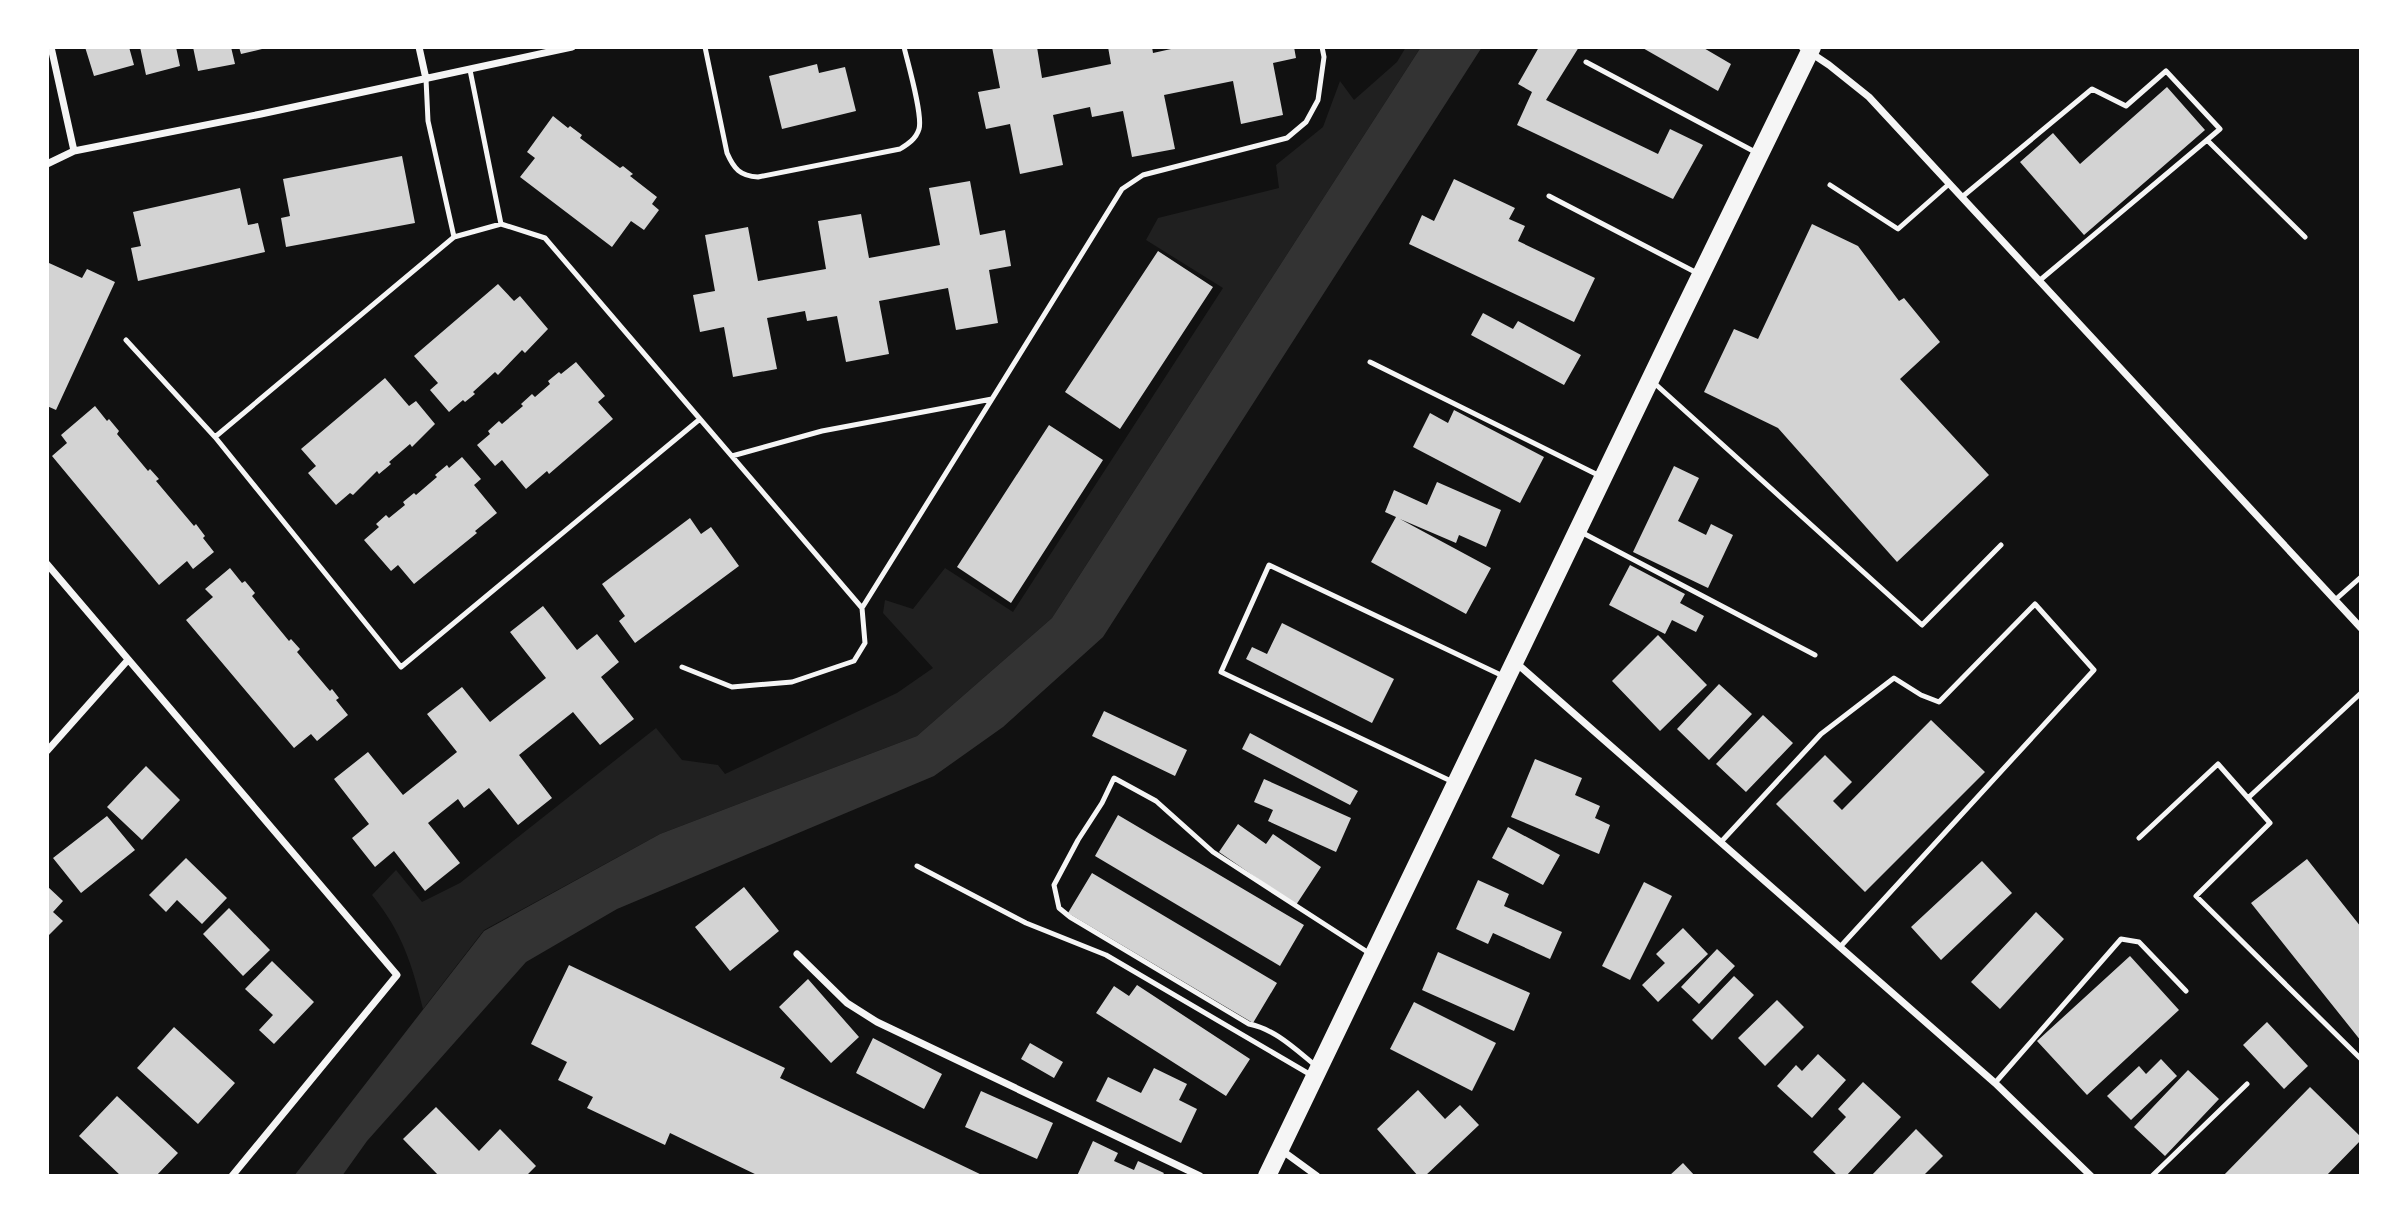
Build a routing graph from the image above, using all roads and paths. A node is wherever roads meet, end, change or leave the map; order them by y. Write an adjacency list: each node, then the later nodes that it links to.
1 (51, 47): 12 (street)
2 (419, 47): 10 (street)
3 (572, 47): 9 (street)
4 (705, 47): 5 (lane)
5 (904, 47)
6 (1322, 47): 27 (lane)
7 (1808, 49): 13 (main road); 15 (street)
8 (1586, 62): 13 (lane)
9 (470, 70): 10 (street); 19 (lane)
10 (426, 79): 12 (street); 20 (lane)
11 (2207, 140): 18 (lane); 21 (lane); 23 (lane)
12 (74, 151): 14 (street)
13 (1760, 154): 22 (main road)
14 (47, 164)
15 (1949, 184): 16 (lane); 18 (street)
16 (1830, 185)
17 (1549, 196): 22 (lane)
18 (1962, 197): 23 (street)
19 (501, 223): 20 (lane); 28 (lane)
20 (454, 237): 29 (lane)
21 (2305, 237)
22 (1700, 275): 26 (main road)
23 (2039, 281): 36 (street)
24 (126, 340): 29 (lane)
25 (1370, 362): 31 (lane)
26 (1650, 379): 31 (main road); 33 (lane)
27 (992, 399): 30 (lane); 37 (lane)
28 (700, 419): 29 (lane); 30 (lane)
29 (215, 437)
30 (732, 456): 37 (lane)
31 (1602, 478): 32 (main road)
32 (1577, 530): 39 (lane); 42 (main road)
33 (2001, 545)
34 (47, 564): 40 (street)
35 (2361, 577): 36 (lane)
36 (2335, 600): 38 (street)
37 (862, 608): 41 (lane)
38 (2361, 628)
39 (1815, 655)
40 (127, 661): 44 (street); 59 (street)
41 (682, 667)
42 (1510, 669): 45 (main road); 45 (lane); 48 (street)
43 (2361, 693): 46 (lane)
44 (47, 751)
45 (1455, 783): 52 (main road)
46 (2248, 799): 47 (lane); 54 (lane)
47 (2138, 838)
48 (1721, 842): 50 (street); 50 (lane)
49 (917, 866): 55 (lane)
50 (1840, 947): 56 (street)
51 (797, 954): 60 (street)
52 (1372, 955): 55 (main road); 55 (lane)
53 (2186, 991): 56 (lane)
54 (2361, 1059)
55 (1316, 1072): 58 (main road)
56 (1995, 1083): 63 (street)
57 (2247, 1084): 64 (lane)
58 (1280, 1149): 61 (main road); 62 (street)
59 (232, 1176)
60 (1200, 1176)
61 (1267, 1176)
62 (1317, 1176)
63 (2091, 1176)
64 (2152, 1176)

